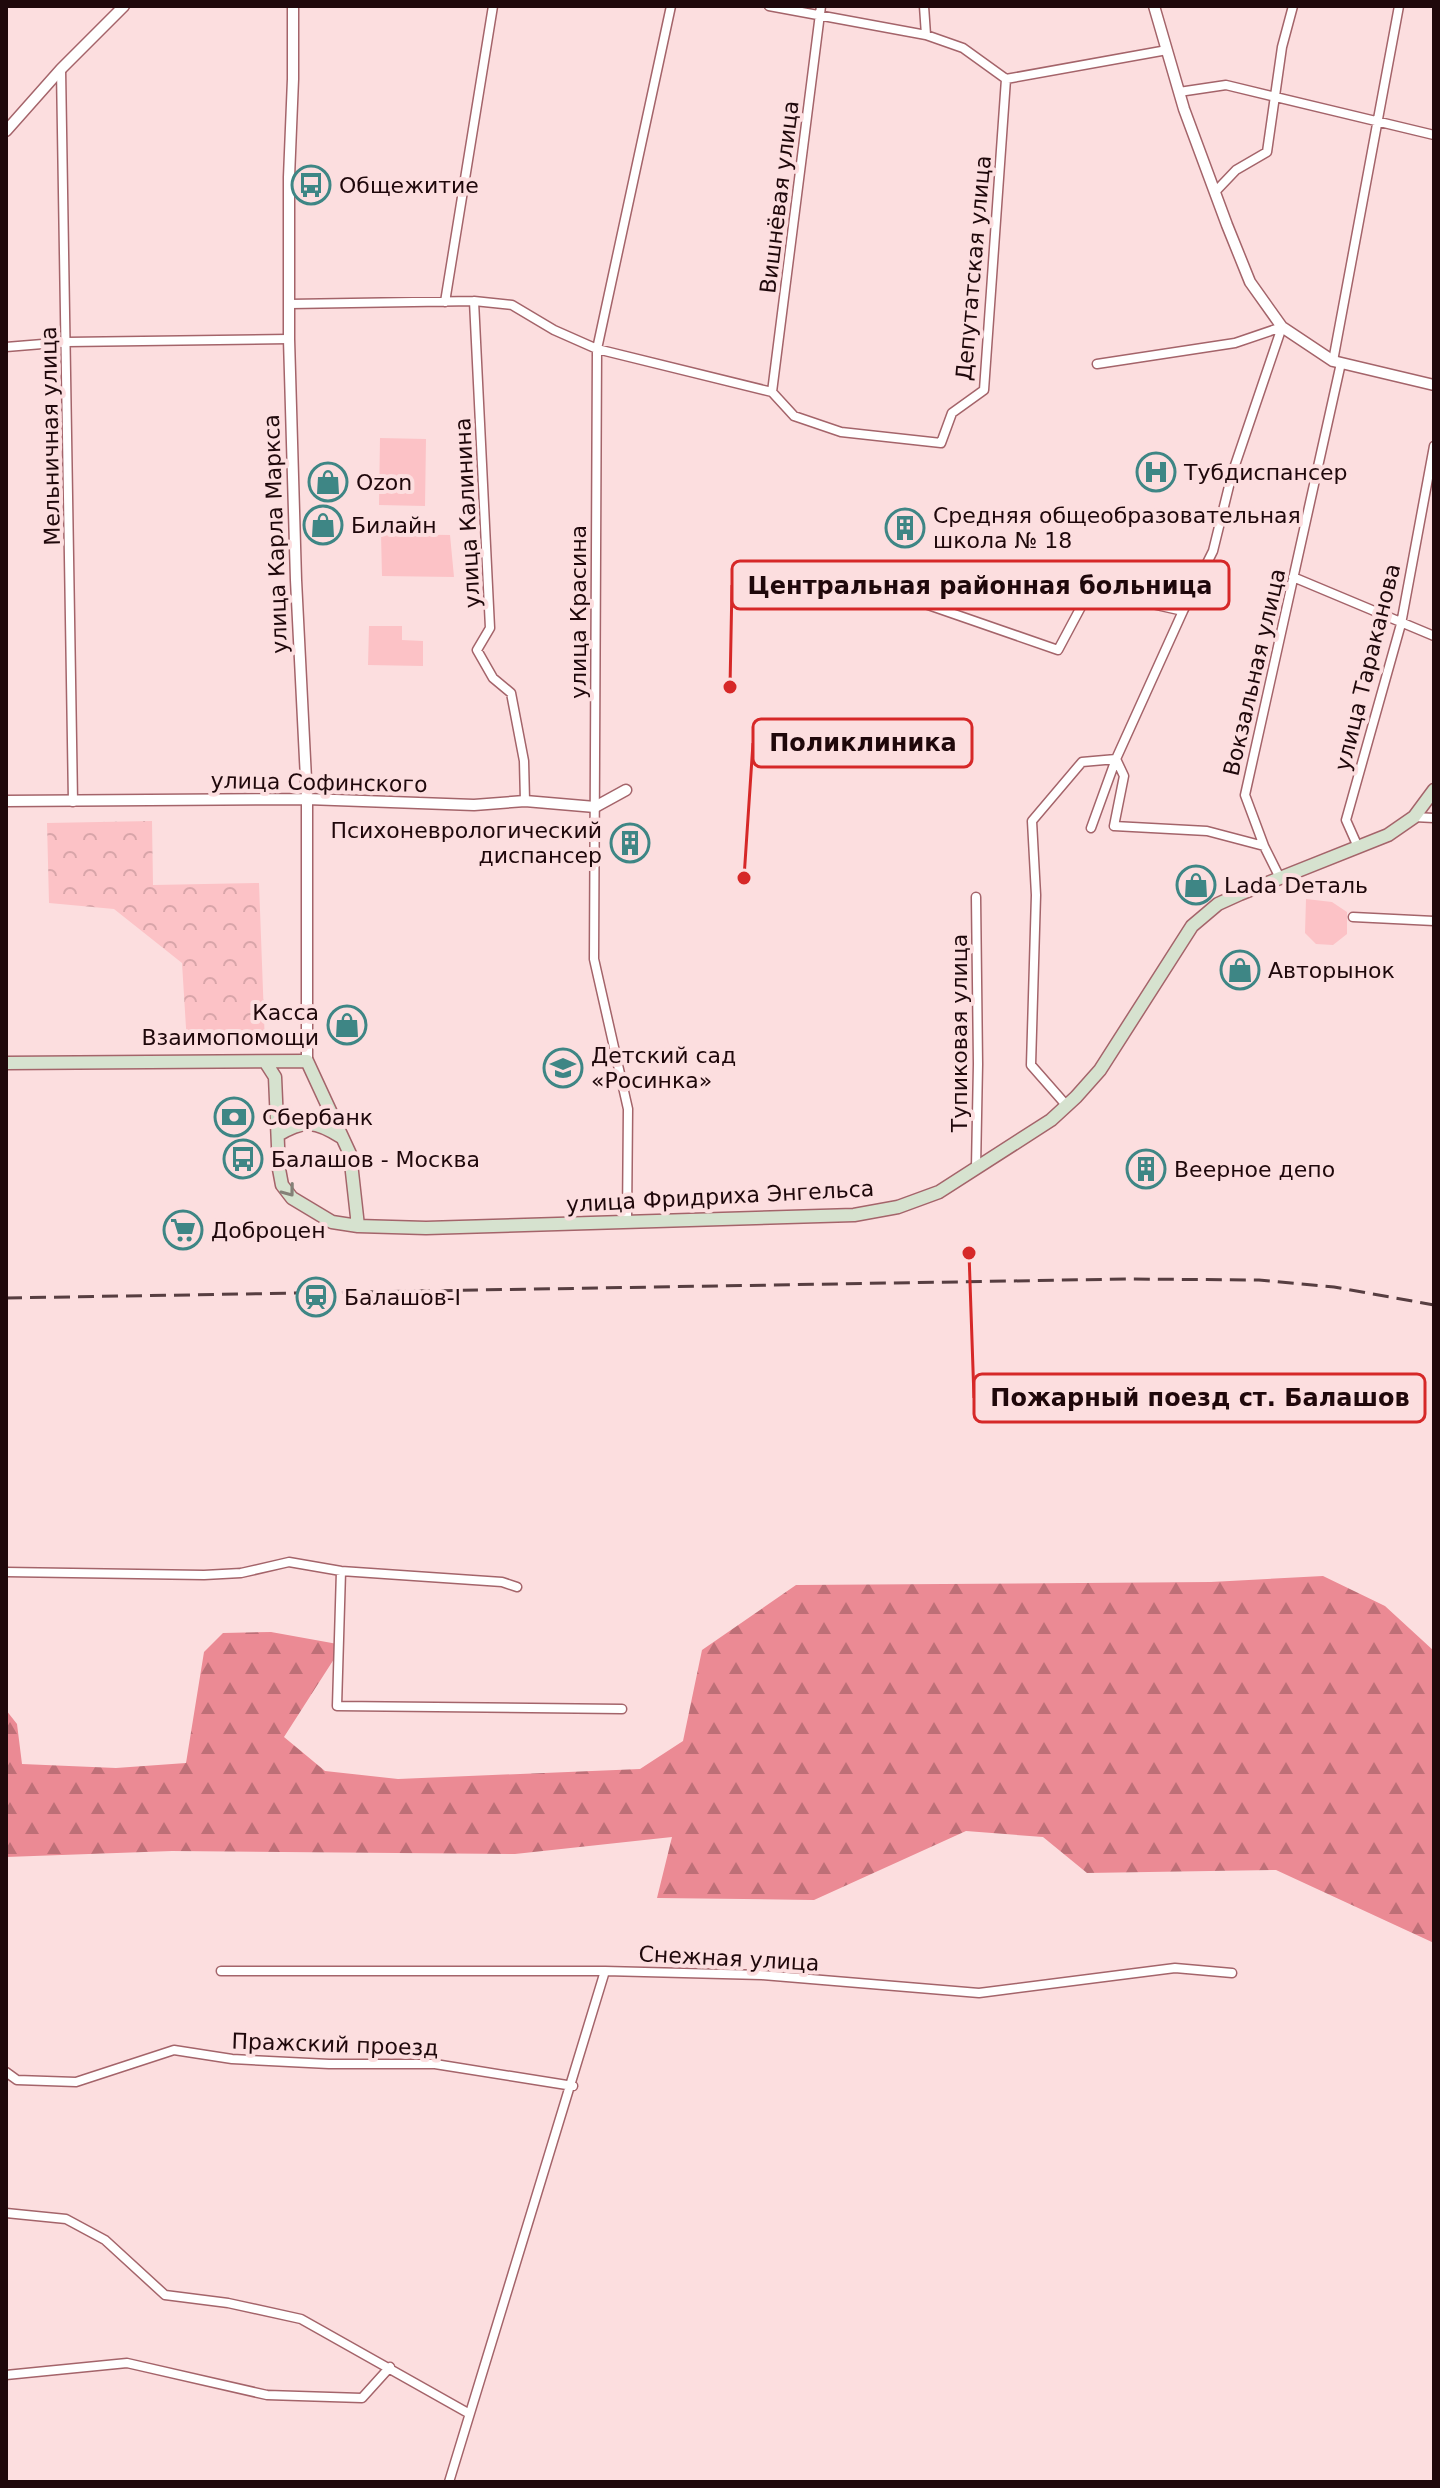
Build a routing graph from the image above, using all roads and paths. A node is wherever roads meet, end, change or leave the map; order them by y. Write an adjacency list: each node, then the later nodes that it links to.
1 (124, 6): 14 (street)
2 (293, 6): 24 (street, улица Карла Маркса)
3 (493, 6): 23 (street)
4 (671, 6): 29 (street, улица Красина)
5 (769, 6): 11 (street)
6 (821, 6): 11 (street, Вишнёвая улица)
7 (924, 6): 12 (street)
8 (1154, 6): 13 (street)
9 (1293, 6): 17 (street)
10 (1399, 6): 18 (street, Вокзальная улица)
11 (820, 17): 12 (street); 33 (street, Вишнёвая улица)
12 (926, 35): 15 (street)
13 (1167, 50): 15 (street); 16 (street)
14 (61, 69): 19 (street); 27 (street, Мельничная улица)
15 (1006, 79): 33 (street, Депутатская улица)
16 (1179, 92): 17 (street); 21 (street)
17 (1275, 97): 18 (street); 21 (street)
18 (1377, 123): 20 (street); 30 (street, Вокзальная улица)
19 (6, 131)
20 (1434, 135)
21 (1215, 192): 25 (street)
22 (474, 301): 23 (street); 29 (street); 45 (street, улица Калинина)
23 (445, 302): 24 (street)
24 (290, 304): 26 (street, улица Карла Маркса)
25 (1282, 327): 30 (street); 31 (street); 37 (street)
26 (289, 339): 27 (street); 43 (street, улица Карла Маркса)
27 (67, 342): 28 (street); 46 (street, Мельничная улица)
28 (6, 347)
29 (597, 349): 33 (street); 47 (street, улица Красина)
30 (1337, 362): 32 (street); 35 (street, Вокзальная улица)
31 (1097, 364)
32 (1434, 385)
33 (772, 392)
34 (1434, 446): 38 (street, улица Тараканова)
35 (1293, 577): 38 (street); 51 (street, Вокзальная улица)
36 (882, 589): 37 (street)
37 (1183, 611): 40 (street)
38 (1401, 624): 39 (street); 52 (street, улица Тараканова)
39 (1434, 636)
40 (1116, 759): 50 (street); 51 (street); 60 (street)
41 (626, 790): 47 (street)
42 (1434, 790): 48 (main road)
43 (307, 799): 45 (street, улица Софинского); 46 (street, улица Софинского); 57 (street, улица Карла Маркса)
44 (6, 801): 46 (street, улица Софинского)
45 (525, 801): 47 (street, улица Софинского)
46 (73, 802)
47 (595, 807): 64 (street, улица Красина)
48 (1414, 817): 49 (street); 52 (main road, улица Фридриха Энгельса)
49 (1434, 818)
50 (1091, 828)
51 (1264, 846): 53 (street, Вокзальная улица)
52 (1358, 847): 53 (main road, улица Фридриха Энгельса)
53 (1280, 878): 60 (main road, улица Фридриха Энгельса)
54 (976, 897): 63 (street, Тупиковая улица)
55 (1353, 917): 56 (street)
56 (1434, 921)
57 (307, 1061): 59 (main road); 62 (main road)
58 (6, 1063): 59 (main road)
59 (266, 1063): 61 (main road, улица Фридриха Энгельса)
60 (1067, 1106): 63 (main road, улица Фридриха Энгельса)
61 (278, 1135): 62 (main road); 65 (main road, улица Фридриха Энгельса, one-way to 65)
62 (341, 1137): 65 (main road)
63 (976, 1169): 64 (main road, улица Фридриха Энгельса)
64 (627, 1221): 65 (main road, улица Фридриха Энгельса)
65 (358, 1226)
66 (341, 1571): 67 (street); 68 (street); 69 (street)
67 (6, 1572)
68 (517, 1587)
69 (622, 1709)
70 (221, 1971): 71 (street, Снежная улица)
71 (605, 1971): 72 (street, Снежная улица); 74 (street)
72 (1232, 1973)
73 (6, 2072): 74 (street, Пражский проезд)
74 (571, 2086): 78 (street)
75 (6, 2213): 76 (street)
76 (390, 2367): 77 (street); 78 (street)
77 (6, 2375)
78 (468, 2413): 79 (street)
79 (449, 2482)

